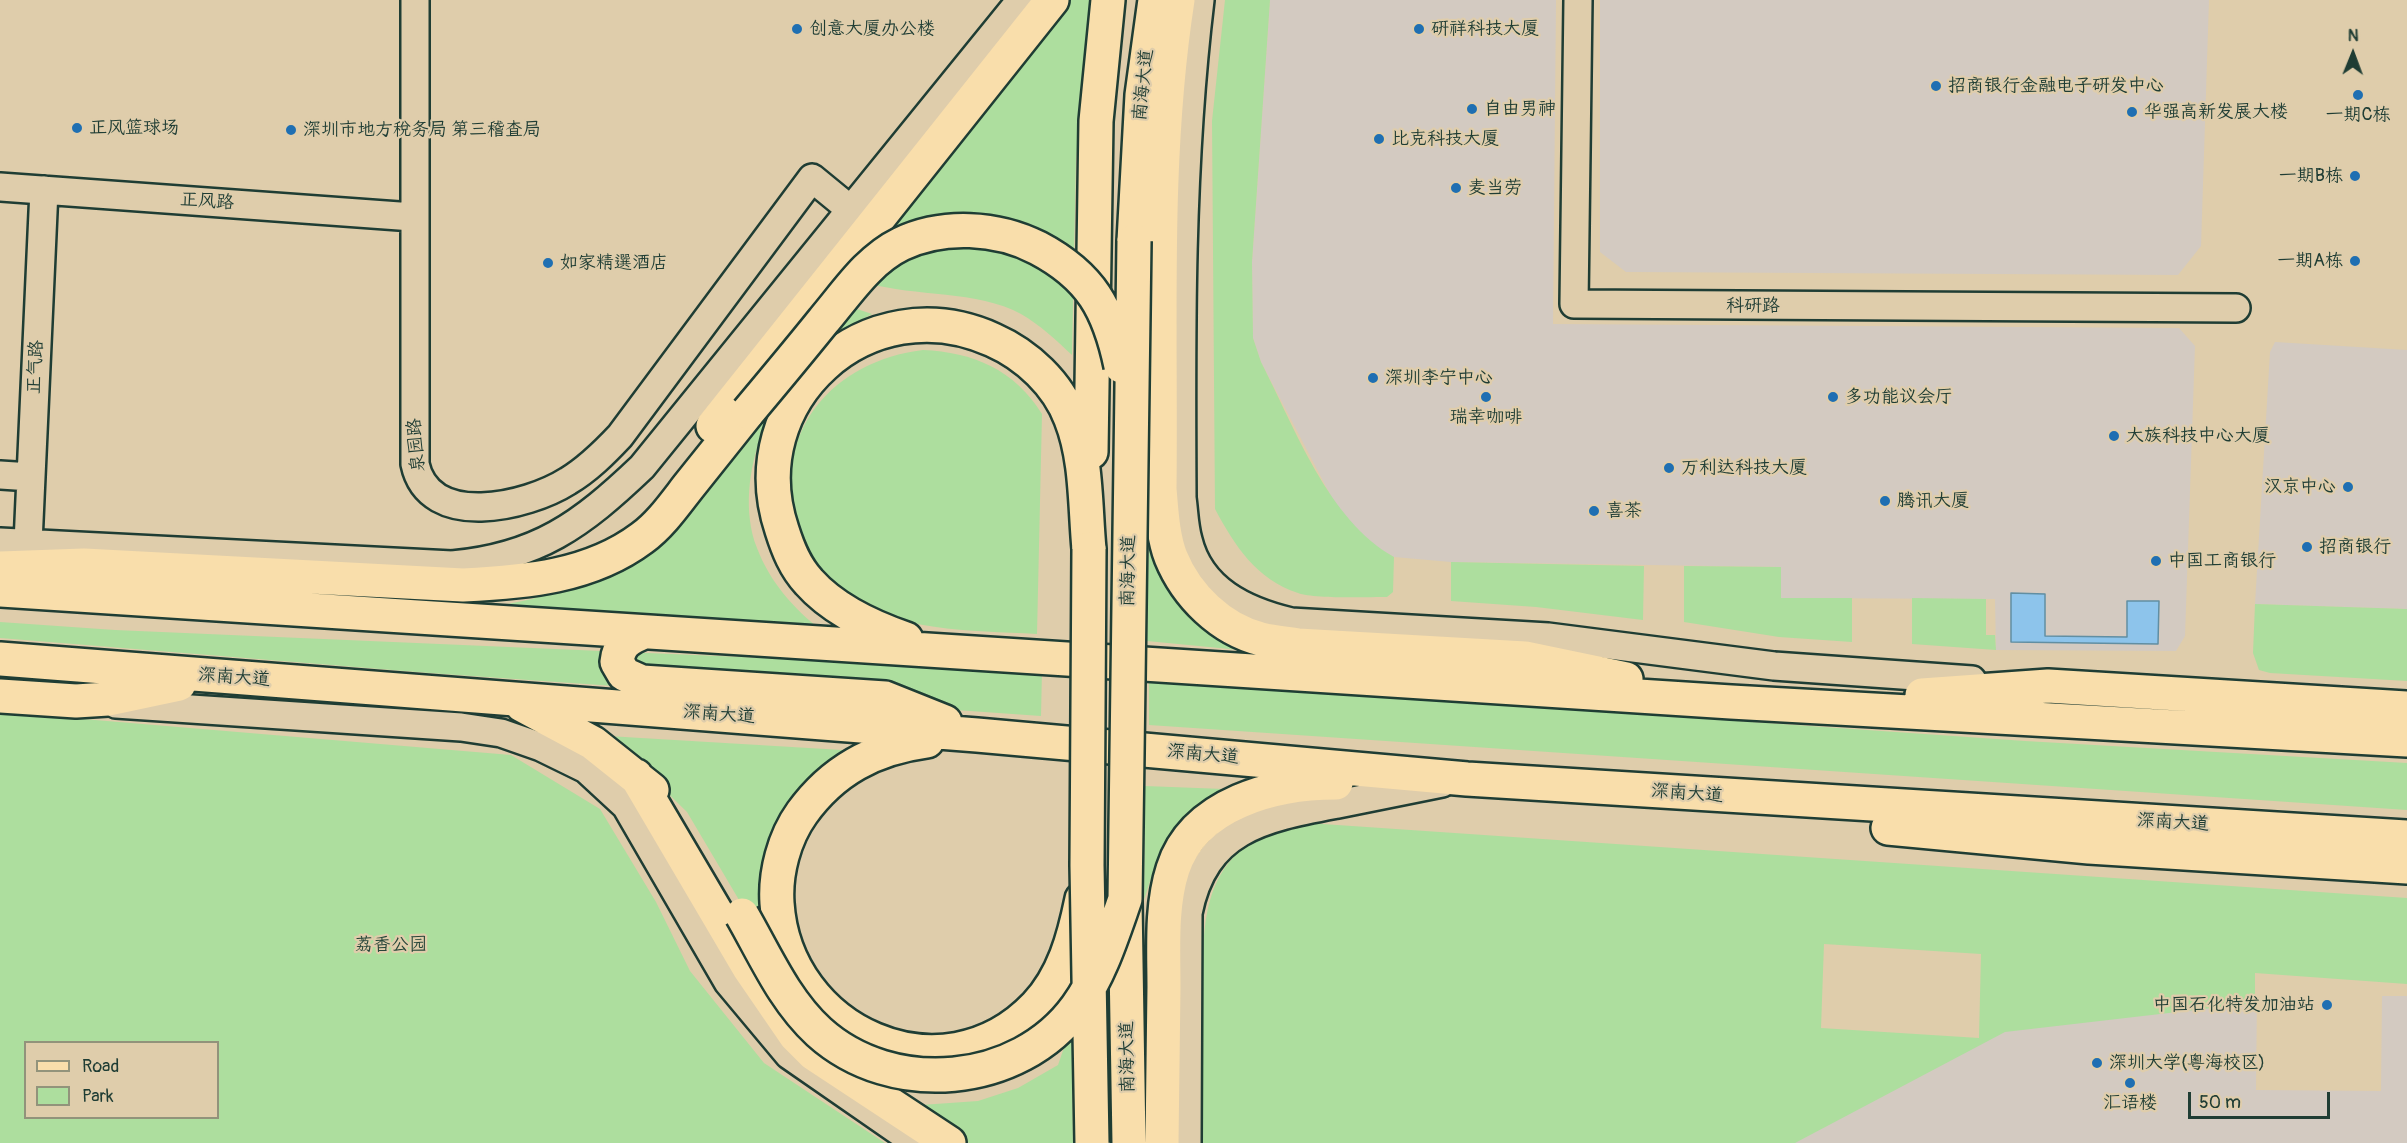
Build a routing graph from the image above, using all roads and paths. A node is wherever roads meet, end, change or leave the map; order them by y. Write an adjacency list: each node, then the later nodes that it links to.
1 (415, 0): 12 (street, 泉园路)
2 (1021, 0): 11 (street)
3 (1052, 0): 20 (main road)
4 (1108, 0): 18 (main road, 南海大道, bridge)
5 (1155, 0): 14 (main road, 南海大道, bridge)
6 (1178, 0): 31 (main road)
7 (1200, 0): 27 (street)
8 (1578, 0): 13 (street, 科研路)
9 (0, 187): 10 (street, 正风路)
10 (44, 190): 12 (street, 正风路); 16 (street, 正气路)
11 (851, 210): 12 (street, 泉园路); 17 (street)
12 (413, 217)
13 (2236, 308)
14 (1130, 412): 20 (main road, bridge); 46 (main road, 南海大道, bridge)
15 (0, 475): 16 (street)
16 (31, 477): 17 (street, 正气路)
17 (17, 549): 19 (main road); 20 (main road); 22 (main road)
18 (1089, 549): 24 (main road); 44 (main road, 南海大道, bridge)
19 (0, 568)
20 (522, 582)
21 (0, 590): 22 (main road)
22 (147, 600): 23 (main road)
23 (644, 632): 24 (main road); 34 (main road)
24 (951, 651): 31 (main road)
25 (0, 659): 26 (main road, 深南大道)
26 (214, 676): 29 (main road, 深南大道); 30 (main road)
27 (2048, 686): 32 (main road); 33 (main road)
28 (0, 696): 30 (main road)
29 (510, 699): 34 (main road, 深南大道); 36 (main road)
30 (76, 702): 47 (street)
31 (1731, 702): 32 (main road)
32 (1785, 705): 35 (main road)
33 (2407, 708)
34 (977, 735): 37 (main road, 深南大道); 44 (main road, bridge)
35 (2407, 740)
36 (636, 776): 46 (main road, bridge); 48 (main road)
37 (1467, 779): 38 (main road, 深南大道); 51 (main road); 52 (street)
38 (1621, 790): 39 (main road, 深南大道); 42 (main road)
39 (1971, 811): 40 (main road, 深南大道); 42 (main road)
40 (2354, 834): 41 (main road, 深南大道); 43 (main road)
41 (2407, 837)
42 (2089, 847): 43 (main road)
43 (2205, 855): 45 (main road)
44 (1088, 865): 49 (main road, 南海大道, bridge)
45 (2407, 867)
46 (1125, 899): 50 (main road, 南海大道)
47 (916, 1143)
48 (949, 1143)
49 (1092, 1143)
50 (1129, 1143)
51 (1162, 1143)
52 (1187, 1143)

